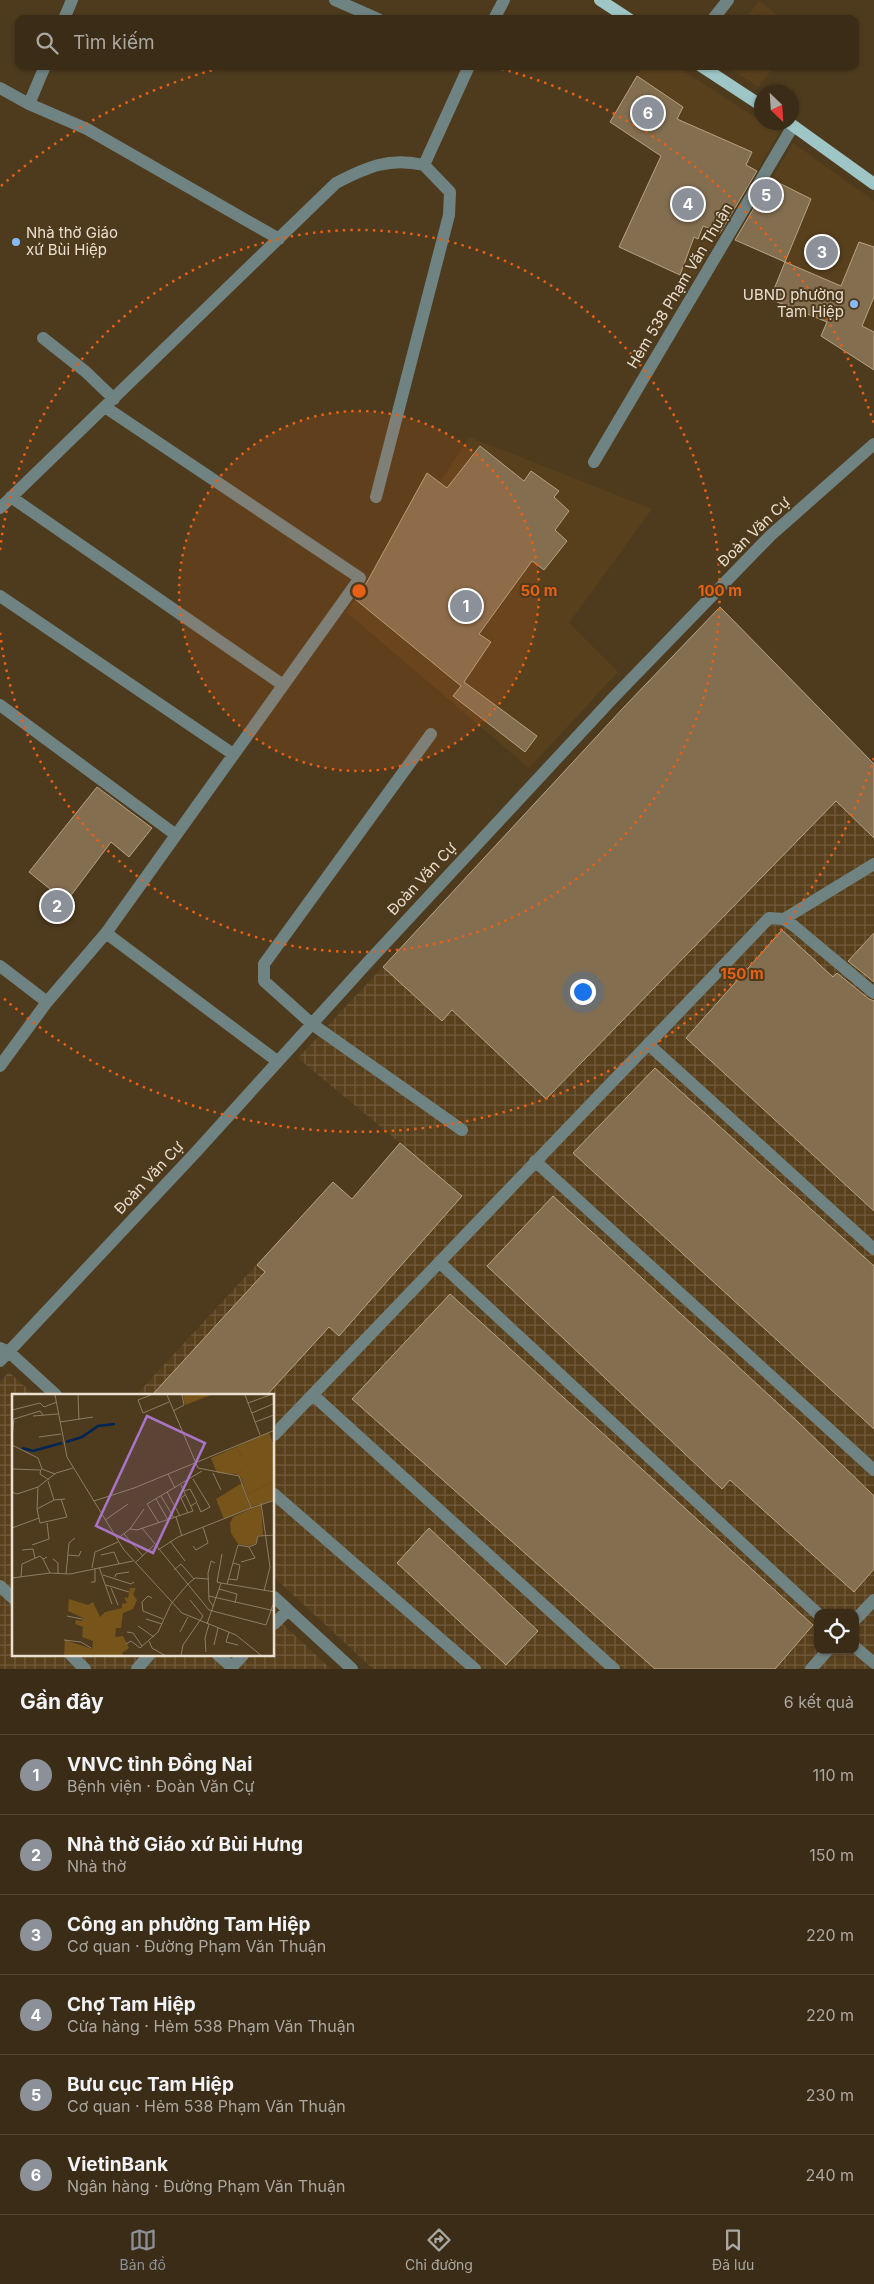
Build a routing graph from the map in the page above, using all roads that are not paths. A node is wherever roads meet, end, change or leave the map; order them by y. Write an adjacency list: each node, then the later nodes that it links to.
1 (72, 0): 6 (street)
2 (335, 0): 7 (street)
3 (504, 0): 8 (street)
4 (600, 0): 9 (main road)
5 (728, 0): 10 (street)
6 (66, 15)
7 (369, 15)
8 (496, 15)
9 (623, 15)
10 (716, 15)
11 (42, 70): 16 (street)
12 (467, 70): 19 (street)
13 (707, 70): 15 (main road)
14 (0, 88): 16 (street)
15 (754, 101)
16 (29, 104): 21 (street)
17 (787, 130): 25 (street, Hẻm 538 Phạm Văn Thuận)
18 (798, 130): 20 (main road)
19 (424, 165): 21 (street); 27 (street)
20 (874, 184)
21 (279, 239): 23 (street)
22 (43, 338): 23 (street)
23 (109, 403): 26 (street); 30 (street)
24 (874, 444): 41 (street, Đoàn Văn Cự)
25 (594, 462)
26 (11, 497): 28 (street); 30 (street)
27 (376, 497)
28 (0, 508)
29 (0, 596): 33 (street)
30 (284, 684): 33 (street)
31 (0, 705): 34 (street)
32 (431, 734): 41 (street)
33 (233, 754): 34 (street)
34 (176, 835): 37 (street)
35 (874, 864): 36 (street)
36 (784, 919): 39 (street); 42 (street)
37 (106, 933): 40 (street); 43 (street)
38 (0, 966): 40 (street)
39 (874, 994)
40 (46, 1002): 44 (street)
41 (312, 1024): 43 (street, Đoàn Văn Cự); 45 (street)
42 (648, 1044): 46 (street); 47 (street)
43 (277, 1061): 49 (street, Đoàn Văn Cự)
44 (0, 1066)
45 (462, 1130)
46 (535, 1161): 48 (street); 53 (street)
47 (874, 1249)
48 (439, 1262): 51 (street); 60 (street)
49 (3, 1353): 50 (street)
50 (55, 1394)
51 (312, 1395): 52 (street); 75 (street)
52 (275, 1434)
53 (874, 1470)
54 (275, 1495): 74 (street)
55 (0, 1586): 56 (street)
56 (12, 1597)
57 (275, 1598): 59 (street)
58 (874, 1600): 61 (street)
59 (288, 1610): 62 (street); 73 (street)
60 (814, 1610)
61 (859, 1616)
62 (275, 1623)
63 (859, 1650): 69 (street)
64 (824, 1654): 76 (street)
65 (72, 1656): 71 (street)
66 (148, 1656): 72 (street)
67 (219, 1656): 70 (street)
68 (243, 1656): 70 (street)
69 (874, 1663)
70 (232, 1668)
71 (86, 1669)
72 (137, 1669)
73 (352, 1669)
74 (475, 1669)
75 (614, 1669)
76 (811, 1669)

